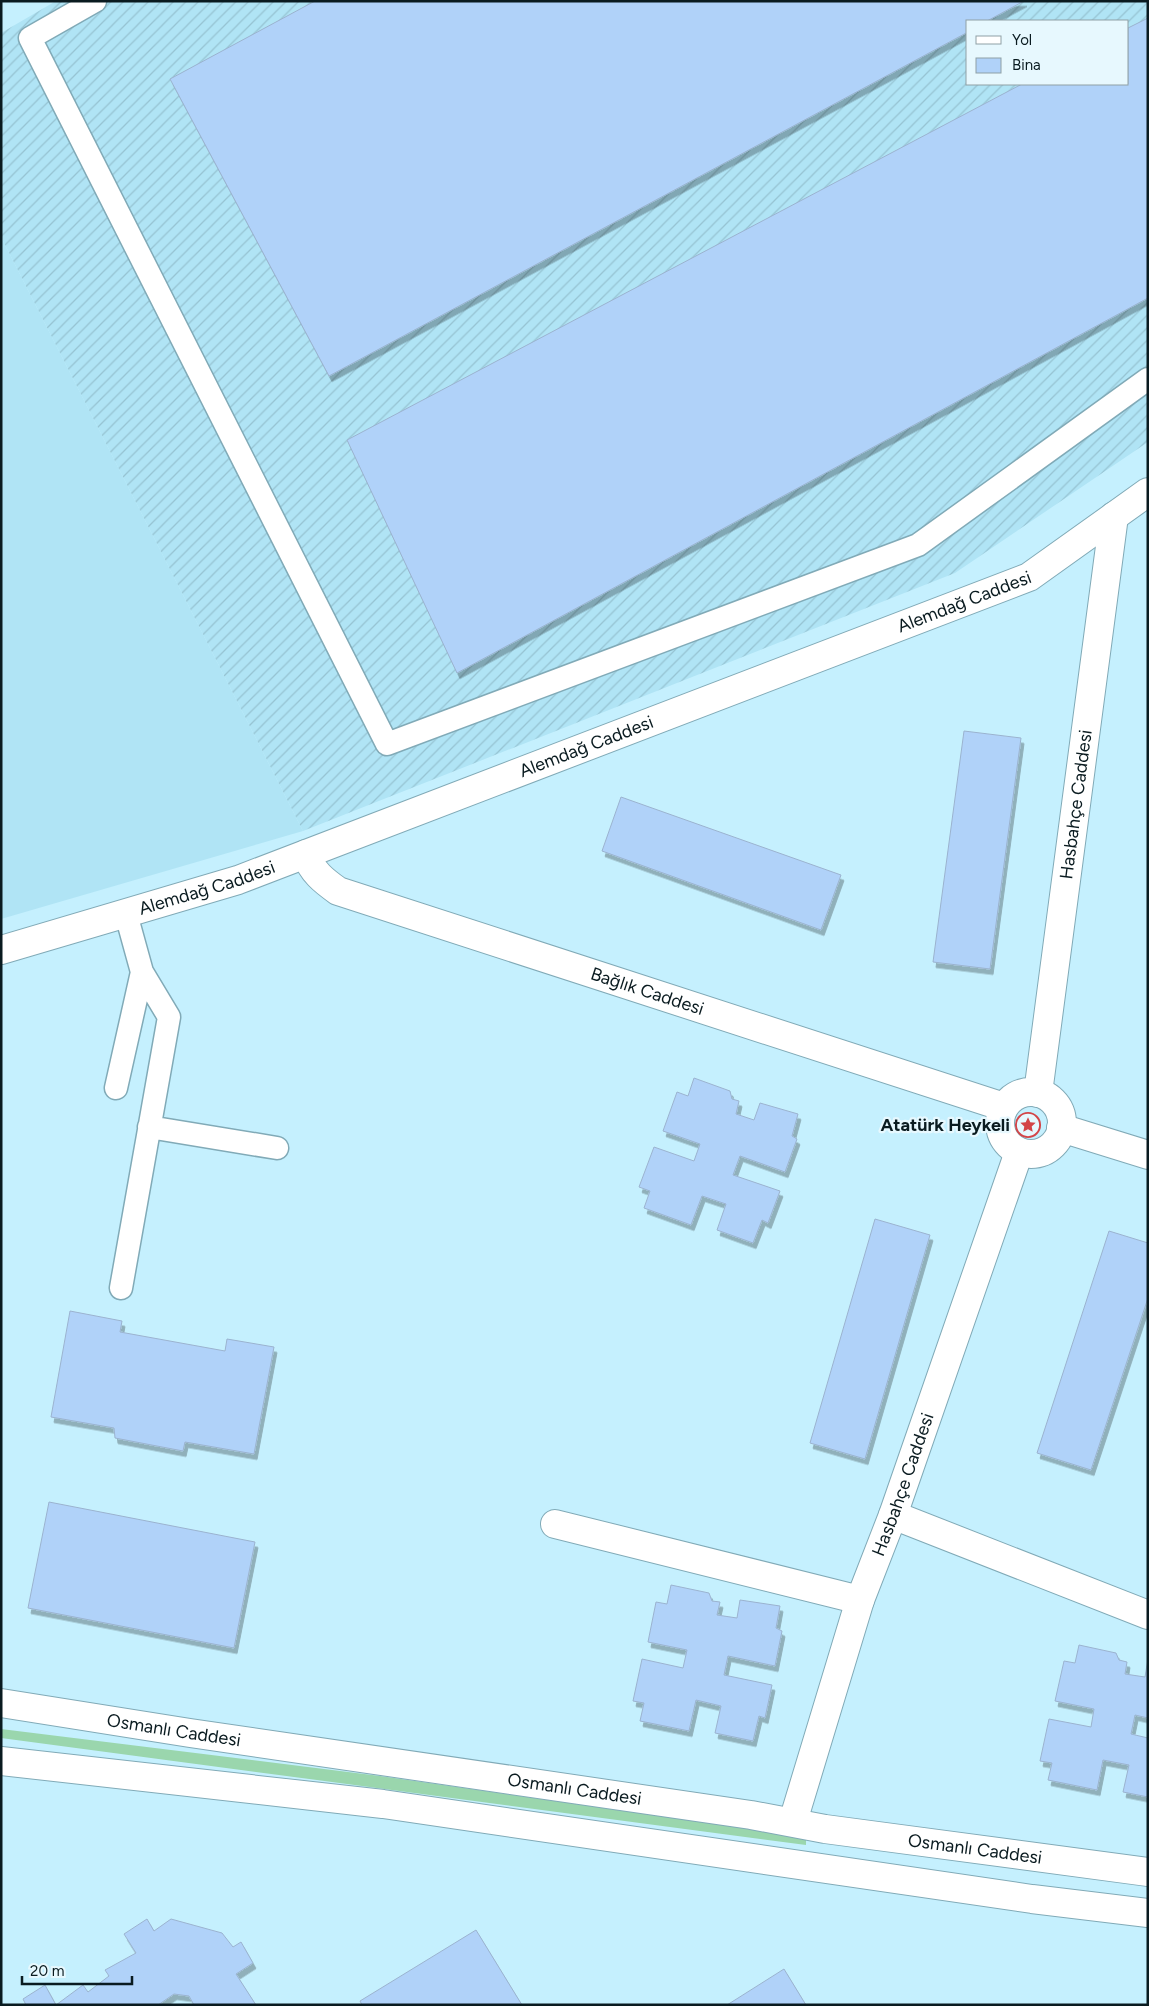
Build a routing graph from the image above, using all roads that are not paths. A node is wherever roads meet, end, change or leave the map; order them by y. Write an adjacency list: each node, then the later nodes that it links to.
1 (95, 1): 2 (lane)
2 (1148, 379)
3 (1148, 492): 4 (main road, Alemdağ Caddesi)
4 (1114, 516): 5 (main road, Alemdağ Caddesi); 10 (main road, Hasbahçe Caddesi)
5 (306, 854): 6 (main road, Alemdağ Caddesi); 11 (main road, Bağlık Caddesi)
6 (126, 914): 7 (main road, Alemdağ Caddesi); 8 (lane)
7 (1, 950)
8 (142, 972): 9 (lane); 12 (lane)
9 (116, 1088)
10 (1038, 1093): 11 (main road); 13 (main road)
11 (1004, 1108): 15 (main road)
12 (149, 1127): 14 (lane); 17 (lane)
13 (1061, 1128): 15 (main road); 16 (main road)
14 (277, 1148)
15 (1019, 1152): 18 (main road, Hasbahçe Caddesi)
16 (1148, 1155)
17 (121, 1288)
18 (893, 1515): 20 (main road, Hasbahçe Caddesi); 21 (main road)
19 (555, 1524): 20 (main road)
20 (860, 1600): 24 (main road, Hasbahçe Caddesi)
21 (1148, 1615)
22 (1, 1704): 25 (main road, Osmanlı Caddesi)
23 (1, 1761): 26 (main road)
24 (794, 1818)
25 (1148, 1872)
26 (1148, 1914)

